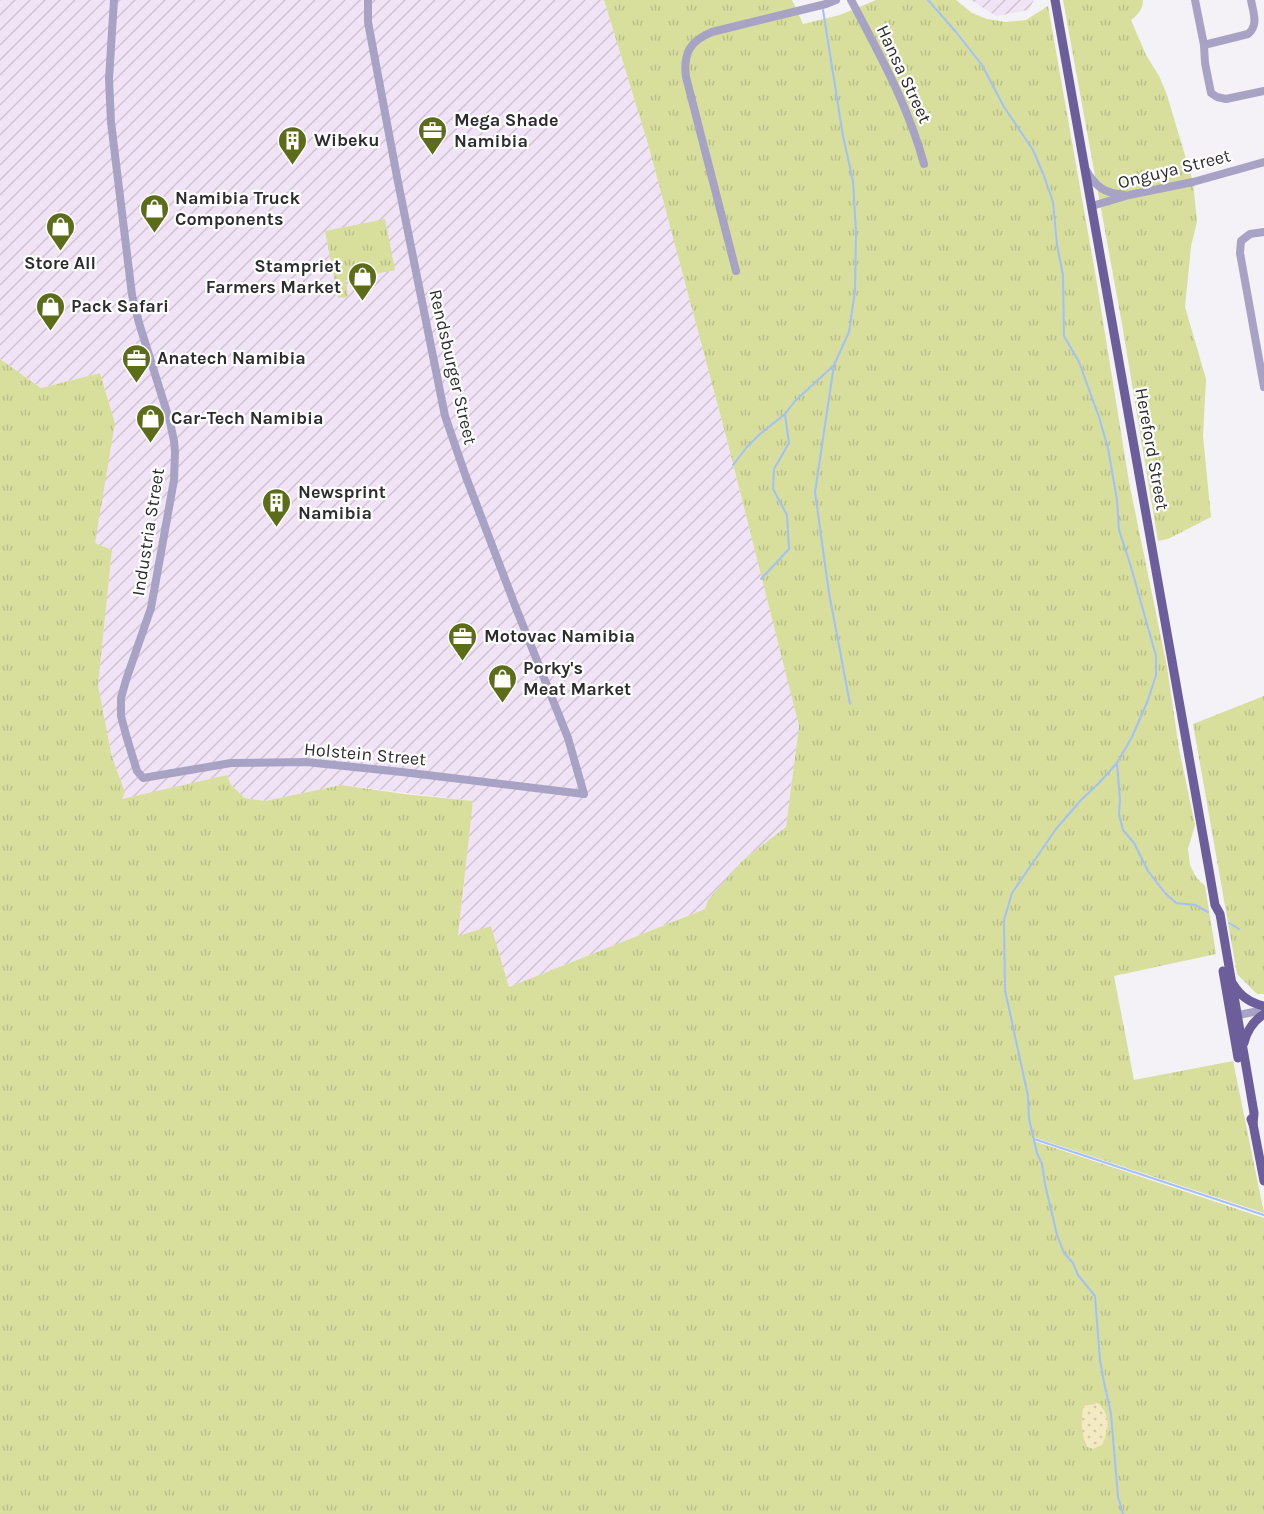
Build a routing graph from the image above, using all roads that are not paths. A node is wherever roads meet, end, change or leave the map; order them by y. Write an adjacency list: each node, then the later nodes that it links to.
1 (114, 0): 18 (street, Industria Street)
2 (368, 0): 19 (street, Rendsburger Street)
3 (836, 0): 16 (street)
4 (850, 0): 11 (street, Hansa Street)
5 (1054, 0): 12 (main road, Hereford Street)
6 (1195, 0): 8 (street)
7 (1251, 0): 8 (street)
8 (1204, 45): 9 (street)
9 (1264, 91)
10 (1264, 162): 13 (street, Onguya Street)
11 (924, 164)
12 (1084, 166): 13 (street); 14 (main road, Hereford Street)
13 (1130, 195): 14 (street, Onguya Street)
14 (1092, 206): 20 (main road, Hereford Street)
15 (1264, 232): 17 (street)
16 (736, 271)
17 (1264, 387)
18 (144, 778): 19 (street, Holstein Street)
19 (585, 794)
20 (1215, 905): 21 (main road, Hereford Street); 23 (main road, Hereford Street)
21 (1230, 980): 22 (main road); 23 (main road, Hereford Street)
22 (1264, 1010): 23 (street); 24 (main road)
23 (1234, 1016): 24 (main road, Hereford Street); 25 (main road, Hereford Street)
24 (1243, 1049): 25 (main road, Hereford Street)
25 (1254, 1124): 26 (main road, Hereford Street)
26 (1264, 1181)

